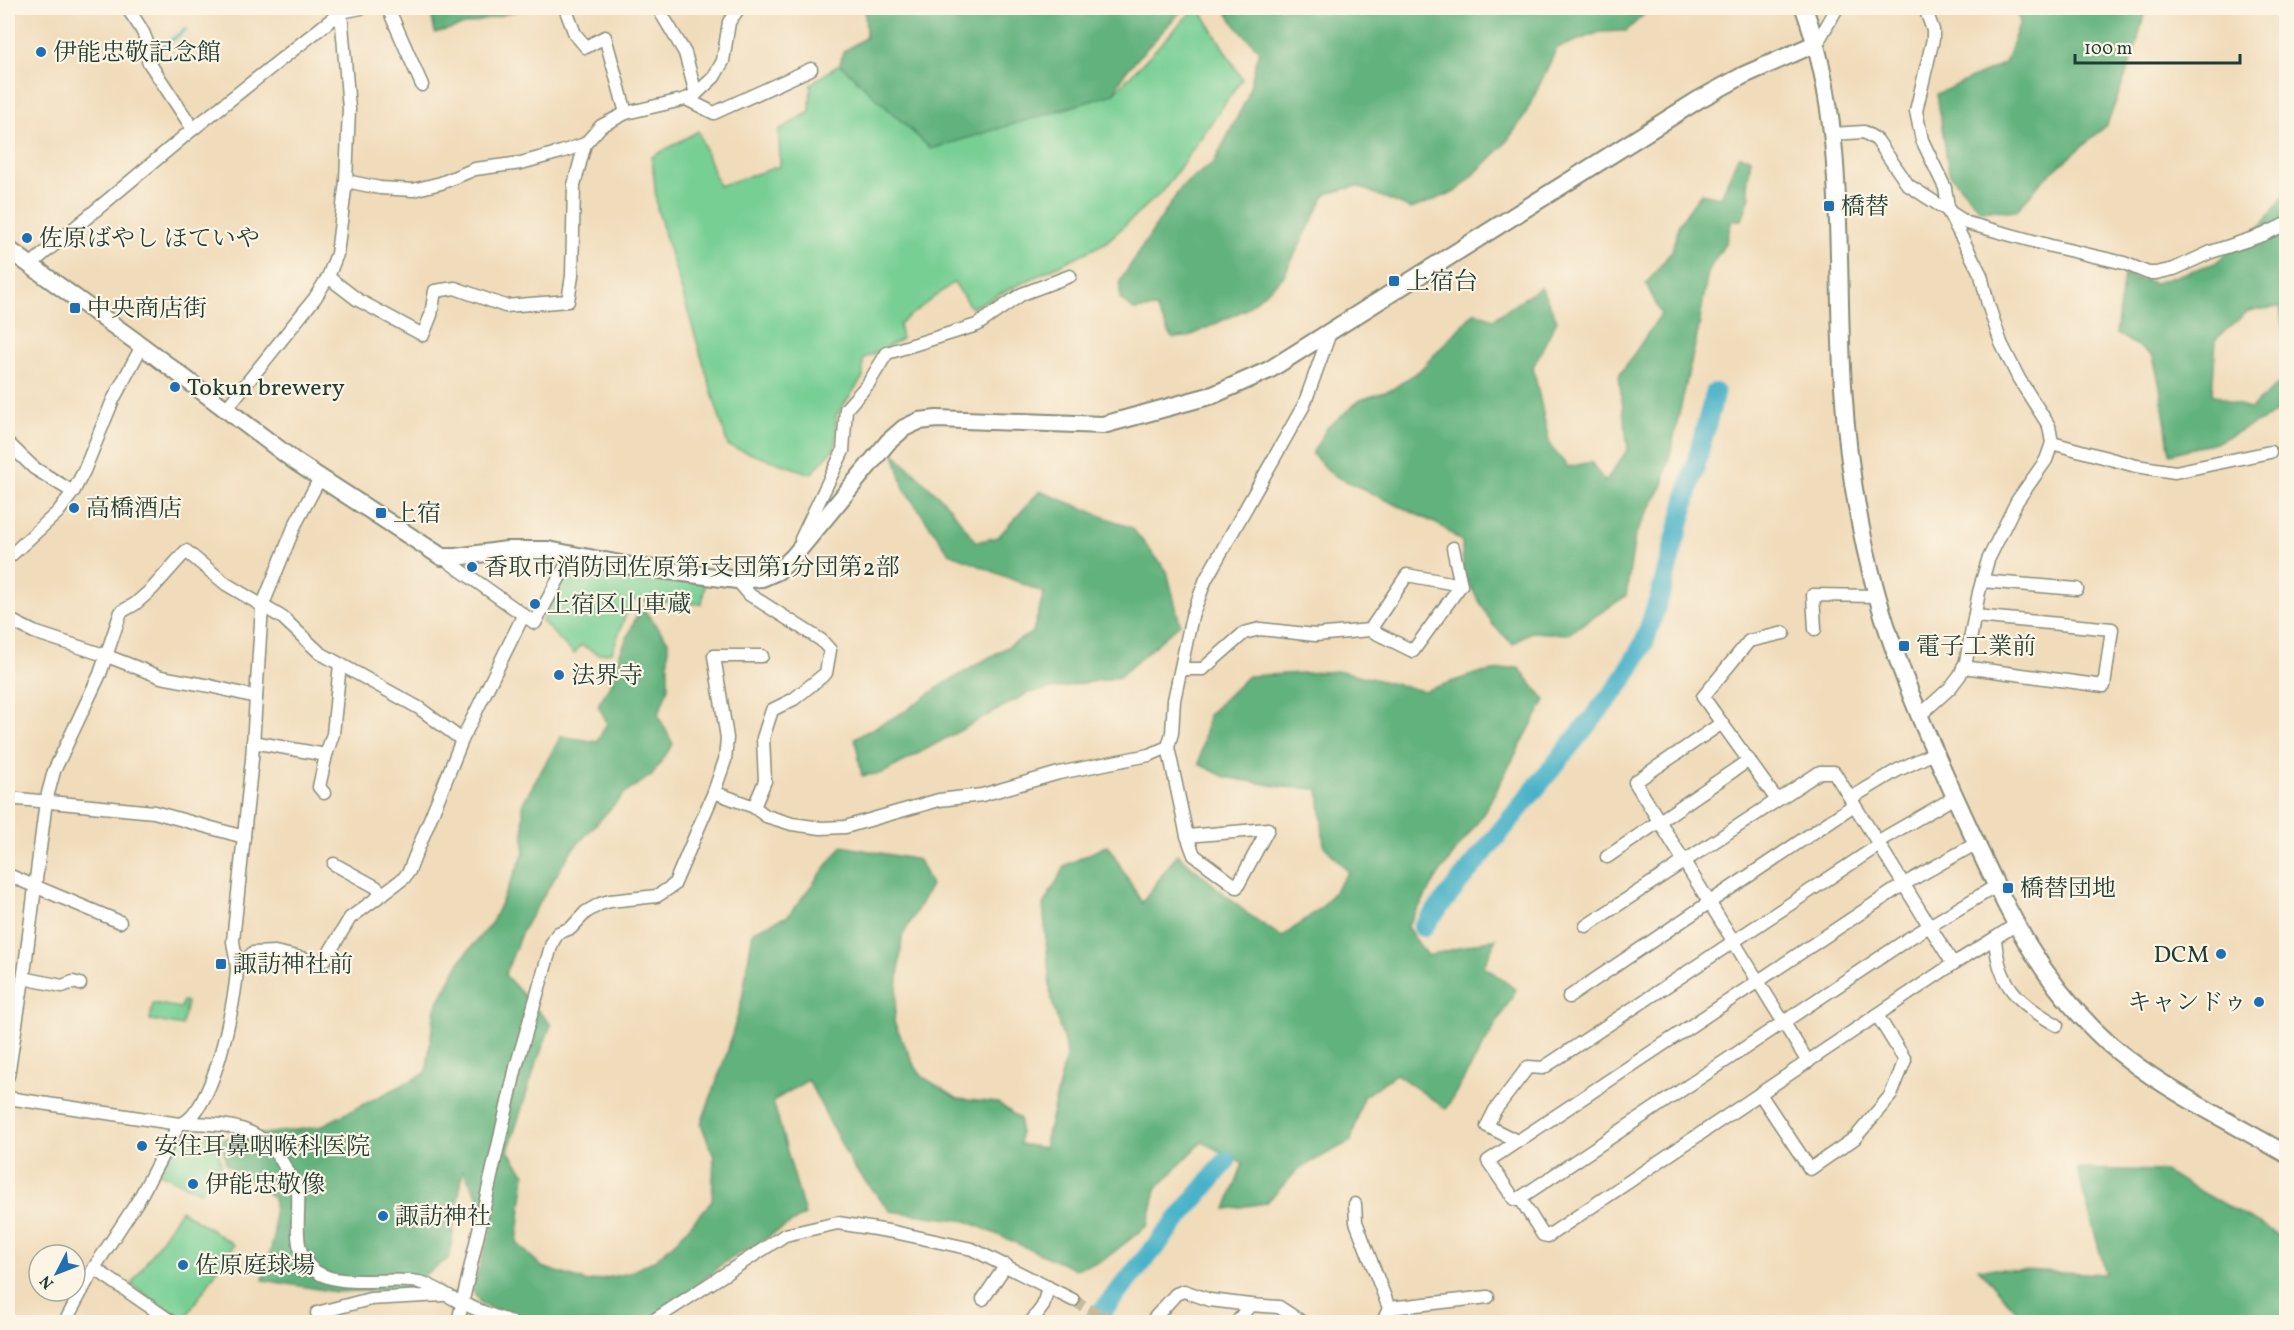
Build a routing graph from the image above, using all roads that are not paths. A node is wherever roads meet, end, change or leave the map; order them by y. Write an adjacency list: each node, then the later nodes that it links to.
1 (127, 8): 16 (street)
2 (361, 8): 10 (street)
3 (388, 8): 13 (street)
4 (565, 8): 15 (street)
5 (658, 8): 14 (street)
6 (739, 8): 14 (street)
7 (1804, 8): 11 (street)
8 (1837, 8): 11 (street)
9 (1925, 8): 20 (street)
10 (341, 10): 16 (street); 19 (street)
11 (1817, 43): 17 (street); 26 (street)
12 (811, 69): 14 (street)
13 (422, 85)
14 (691, 96): 15 (street)
15 (626, 113): 18 (street)
16 (193, 129): 23 (street)
17 (1832, 134): 20 (street); 43 (street)
18 (585, 144): 19 (street); 25 (street)
19 (346, 182): 25 (street)
20 (1949, 213): 21 (street); 30 (street)
21 (2286, 224)
22 (8, 249): 23 (street)
23 (30, 265): 27 (street)
24 (1070, 276): 37 (street)
25 (328, 277): 28 (street)
26 (1331, 330): 37 (street); 55 (street)
27 (142, 346): 28 (street); 33 (street)
28 (226, 409): 32 (street)
29 (8, 443): 33 (street)
30 (2052, 443): 31 (street); 40 (street)
31 (2270, 452)
32 (320, 478): 36 (street); 44 (street)
33 (73, 492): 38 (street)
34 (1453, 548): 41 (street)
35 (572, 554): 36 (street); 39 (street); 45 (street)
36 (442, 557): 45 (street)
37 (793, 557): 39 (street)
38 (8, 558)
39 (737, 580): 72 (street)
40 (1982, 581): 42 (street); 46 (street)
41 (1461, 585): 49 (street); 49 (street)
42 (2077, 589)
43 (1877, 596): 48 (street); 57 (street)
44 (262, 607): 51 (street); 53 (street); 56 (street)
45 (524, 616): 59 (street)
46 (1975, 616): 54 (street); 54 (street)
47 (8, 619): 51 (street)
48 (1815, 629)
49 (1370, 630): 55 (street)
50 (1784, 633): 58 (street)
51 (107, 656): 56 (street); 70 (street)
52 (762, 656): 65 (street)
53 (340, 664): 59 (street); 63 (street)
54 (1963, 667): 57 (street)
55 (1181, 669): 61 (street)
56 (256, 697): 60 (street)
57 (1920, 716): 62 (street)
58 (1722, 723): 64 (street); 73 (street)
59 (462, 740): 85 (street)
60 (253, 742): 63 (street); 75 (street)
61 (1168, 747): 72 (street); 74 (street)
62 (1934, 753): 67 (street); 71 (street)
63 (326, 755): 66 (street)
64 (1749, 760): 69 (street); 73 (street)
65 (714, 792): 72 (street); 118 (street)
66 (324, 793)
67 (1955, 797): 76 (street); 77 (street)
68 (8, 798): 70 (street)
69 (1777, 800): 71 (street); 79 (street)
70 (46, 801): 75 (street); 84 (street)
71 (1853, 802): 76 (street); 86 (street)
72 (754, 807)
73 (1659, 821): 78 (street); 79 (street)
74 (1187, 836): 74 (street)
75 (244, 837): 94 (street)
76 (1878, 843): 82 (street); 92 (street)
77 (1977, 843): 82 (street); 83 (street)
78 (1607, 856)
79 (1684, 861): 86 (street); 89 (street)
80 (334, 864): 85 (street)
81 (8, 875): 84 (street)
82 (1904, 884): 90 (street); 96 (street)
83 (1996, 886): 88 (street); 90 (street)
84 (34, 887): 87 (street); 95 (street)
85 (383, 894): 94 (street)
86 (1709, 902): 92 (street); 98 (street)
87 (120, 922)
88 (2015, 925): 91 (street); 108 (street)
89 (1586, 926)
90 (1929, 926): 93 (street); 100 (street)
91 (1995, 938): 93 (street); 101 (street)
92 (1735, 941): 96 (street); 107 (street)
93 (1953, 963): 99 (street)
94 (237, 968): 106 (street)
95 (23, 978): 97 (street); 103 (street)
96 (1758, 981): 100 (street); 107 (street)
97 (80, 984)
98 (1569, 997)
99 (1877, 1015): 102 (street); 104 (street)
100 (1784, 1023): 102 (street); 109 (street)
101 (2057, 1025)
102 (1808, 1062): 104 (street)
103 (8, 1076)
104 (1760, 1094): 109 (street)
105 (8, 1098): 106 (street)
106 (182, 1123): 112 (street); 114 (street)
107 (1517, 1142): 109 (street)
108 (2286, 1154)
109 (1520, 1198)
110 (1355, 1204): 120 (street)
111 (1006, 1265): 113 (street); 116 (street); 126 (street)
112 (94, 1268): 122 (street); 123 (street)
113 (1048, 1287): 117 (street); 127 (street)
114 (446, 1295): 118 (street); 121 (street)
115 (1488, 1297): 120 (street)
116 (983, 1299)
117 (1073, 1300)
118 (462, 1303): 124 (street); 125 (street)
119 (1250, 1305): 128 (street); 129 (street); 130 (street)
120 (1389, 1308): 131 (street)
121 (317, 1313)
122 (65, 1323)
123 (172, 1323)
124 (458, 1323)
125 (511, 1323)
126 (651, 1323)
127 (1031, 1323)
128 (1152, 1323)
129 (1237, 1323)
130 (1302, 1323)
131 (1383, 1323)

